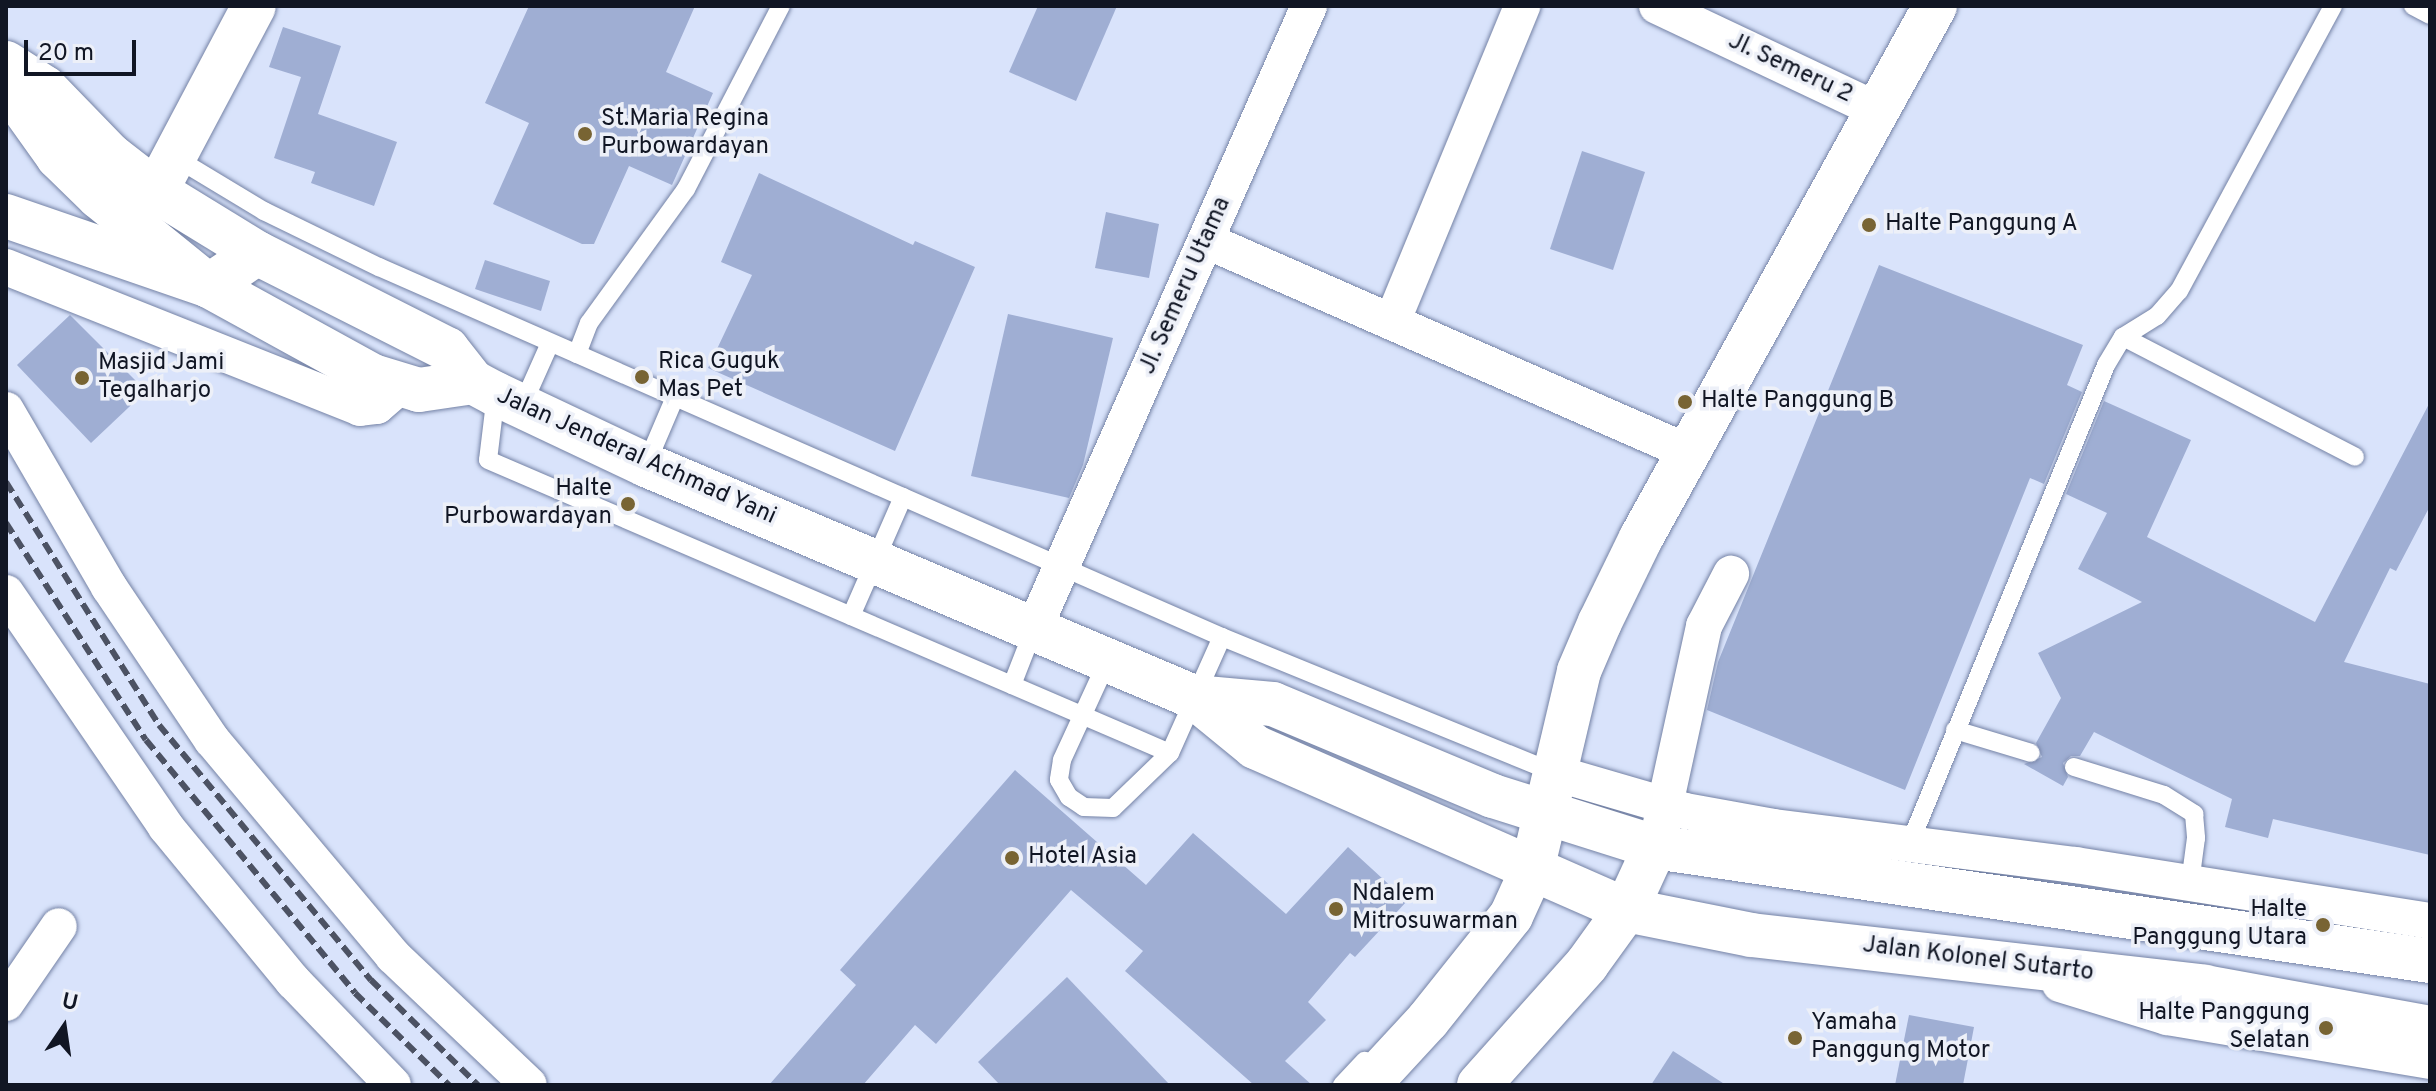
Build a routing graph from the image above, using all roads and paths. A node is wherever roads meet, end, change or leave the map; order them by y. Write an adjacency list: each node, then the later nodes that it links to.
1 (254, 6): 13 (main road)
2 (781, 6): 22 (lane)
3 (1309, 6): 15 (street, Jl. Semeru Utama)
4 (1522, 6): 19 (street)
5 (1657, 6): 12 (street, Jl. Semeru 2)
6 (1935, 6): 12 (main road)
7 (2333, 6): 20 (lane)
8 (2413, 6): 9 (lane)
9 (2430, 15)
10 (6, 63): 13 (main road, Jalan Jenderal Achmad Yani)
11 (6, 84): 18 (main road)
12 (1879, 111): 27 (main road)
13 (166, 175): 16 (main road, Jalan Jenderal Achmad Yani); 21 (lane)
14 (6, 216): 18 (main road)
15 (1207, 241): 19 (street); 32 (street, Jl. Semeru Utama)
16 (257, 253): 18 (main road); 24 (main road, Jalan Jenderal Achmad Yani)
17 (6, 267): 23 (street)
18 (209, 286): 23 (main road)
19 (1392, 322): 27 (street)
20 (2123, 337): 28 (lane); 42 (lane)
21 (550, 343): 22 (lane); 24 (lane)
22 (577, 354): 25 (lane)
23 (402, 384): 24 (main road)
24 (497, 394): 29 (main road, Jalan Jenderal Achmad Yani); 35 (lane)
25 (675, 397): 29 (lane); 30 (lane)
26 (6, 410): 63 (street)
27 (1688, 452): 46 (main road)
28 (2355, 457)
29 (646, 465): 31 (main road, Jalan Jenderal Achmad Yani)
30 (903, 497): 31 (lane); 32 (lane)
31 (874, 562): 35 (lane); 36 (main road, Jalan Jenderal Achmad Yani)
32 (1063, 566): 36 (street, Jl. Semeru Utama); 37 (lane)
33 (1731, 574): 47 (street)
34 (6, 593): 62 (street)
35 (851, 616): 39 (lane)
36 (1033, 631): 38 (main road, Jalan Jenderal Achmad Yani); 39 (lane)
37 (1222, 637): 40 (lane); 46 (lane)
38 (1107, 662): 40 (main road, Jalan Jenderal Achmad Yani); 41 (lane)
39 (1012, 685): 41 (lane)
40 (1194, 697): 43 (lane); 46 (main road, Jalan Jenderal Achmad Yani); 50 (main road, Jalan Jenderal Achmad Yani)
41 (1083, 716): 43 (lane); 43 (lane)
42 (1955, 730): 44 (lane); 49 (lane)
43 (1170, 753)
44 (2031, 753)
45 (2074, 767): 51 (lane)
46 (1551, 794): 47 (street); 48 (main road); 50 (main road)
47 (1666, 805): 48 (street); 49 (street)
48 (1655, 847): 49 (main road); 52 (main road)
49 (1903, 862): 51 (street); 55 (main road); 56 (main road)
50 (1532, 870): 52 (main road, Jalan Kolonel Sutarto); 58 (main road)
51 (2190, 883): 53 (street)
52 (1626, 910): 55 (main road, Jalan Kolonel Sutarto); 66 (main road)
53 (2430, 921)
54 (59, 926): 59 (street)
55 (1885, 949): 57 (main road, Jalan Kolonel Sutarto)
56 (2430, 961)
57 (1992, 962): 60 (main road, Jalan Kolonel Sutarto); 61 (street)
58 (1461, 978): 64 (lane); 65 (main road)
59 (6, 1003)
60 (2430, 1028)
61 (2430, 1061)
62 (393, 1085)
63 (529, 1085)
64 (1342, 1085)
65 (1368, 1085)
66 (1479, 1085)

